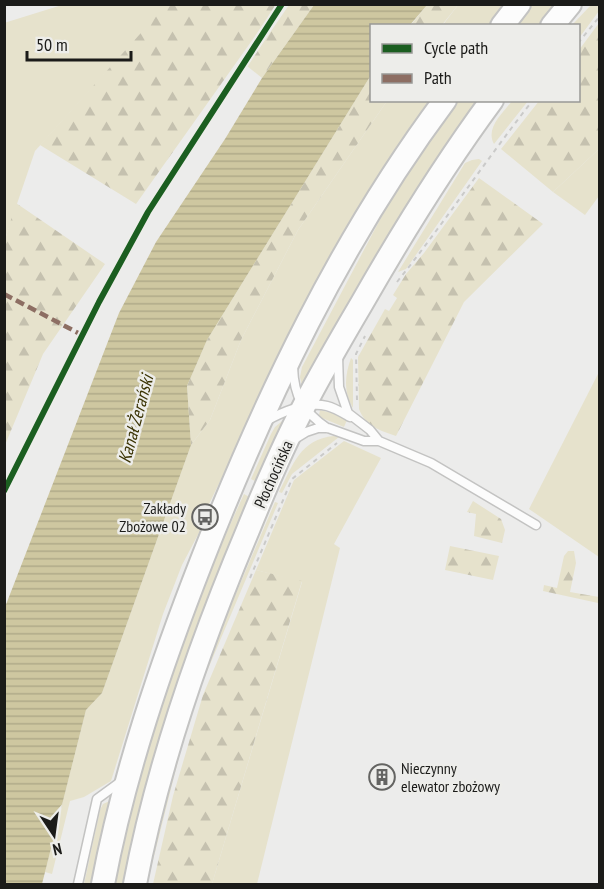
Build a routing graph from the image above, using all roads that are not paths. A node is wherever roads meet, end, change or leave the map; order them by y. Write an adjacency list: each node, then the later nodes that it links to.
1 (519, 4): 3 (main road)
2 (570, 4): 4 (main road)
3 (504, 24)
4 (554, 24)
5 (444, 102): 8 (main road, Płochocińska)
6 (491, 102): 7 (main road, Płochocińska)
7 (338, 344): 9 (main road, Płochocińska); 10 (lane)
8 (292, 355): 9 (lane); 11 (main road, Płochocińska)
9 (303, 407): 10 (lane); 11 (lane); 12 (lane); 14 (main road, Płochocińska)
10 (353, 418): 13 (lane)
11 (258, 426): 16 (main road, Płochocińska)
12 (328, 428): 13 (lane); 14 (lane)
13 (379, 441): 15 (lane)
14 (286, 444): 19 (main road, Płochocińska)
15 (536, 525)
16 (128, 776): 17 (lane); 18 (main road, Płochocińska)
17 (78, 885)
18 (103, 885)
19 (135, 885)

